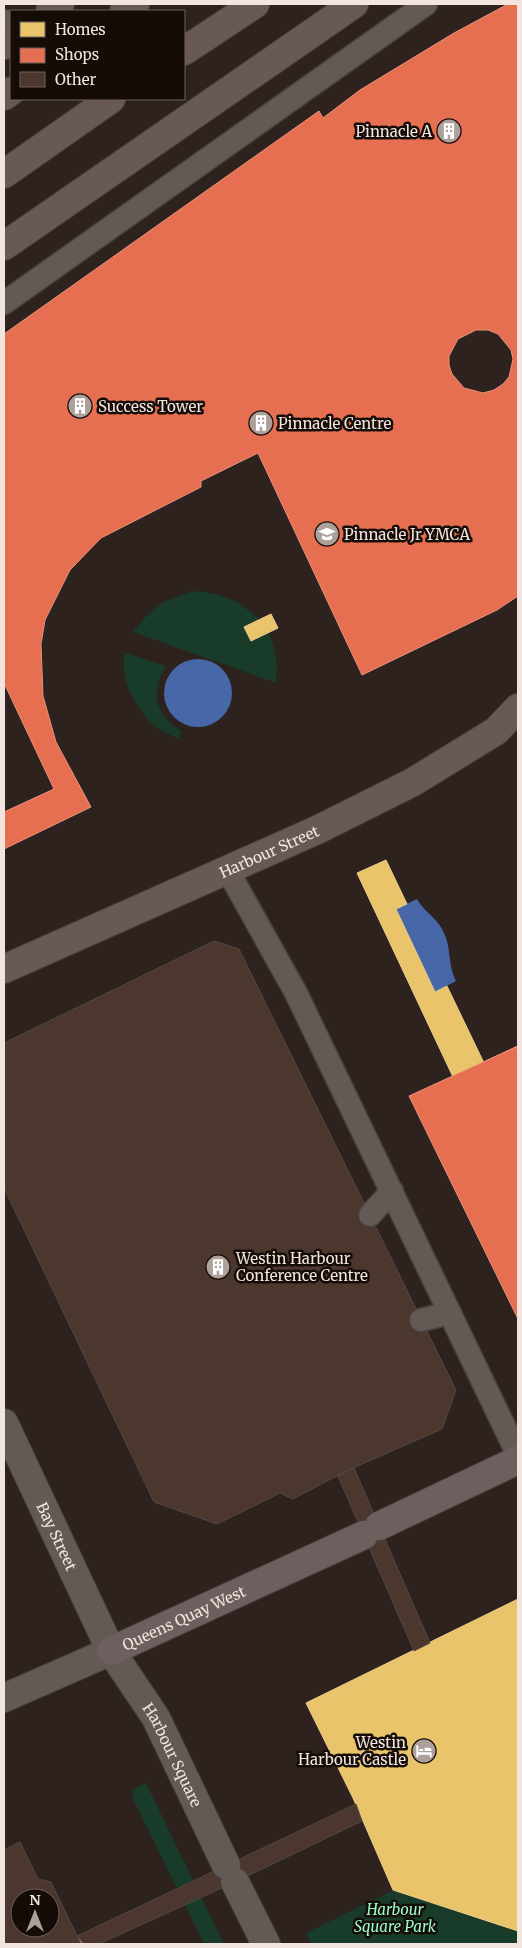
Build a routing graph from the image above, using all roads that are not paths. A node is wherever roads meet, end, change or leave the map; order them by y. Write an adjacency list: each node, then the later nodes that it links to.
1 (254, 4): 6 (highway)
2 (354, 4): 9 (highway)
3 (426, 4): 10 (lane)
4 (4, 21): 5 (lane)
5 (10, 36)
6 (185, 50)
7 (110, 100): 8 (highway)
8 (4, 174)
9 (4, 246)
10 (4, 303)
11 (518, 708): 12 (highway, Harbour Street)
12 (507, 724): 13 (highway, Harbour Street)
13 (227, 869): 14 (highway, Harbour Street); 15 (lane)
14 (4, 968)
15 (392, 1191): 16 (lane); 17 (lane)
16 (370, 1215)
17 (450, 1313): 18 (lane); 20 (lane)
18 (421, 1320)
19 (4, 1423): 22 (main road, Bay Street)
20 (518, 1455)
21 (518, 1460): 22 (main road, Queens Quay West)
22 (111, 1650): 23 (main road, Queens Quay West); 24 (main road, Harbour Square)
23 (4, 1698)
24 (266, 1944)

